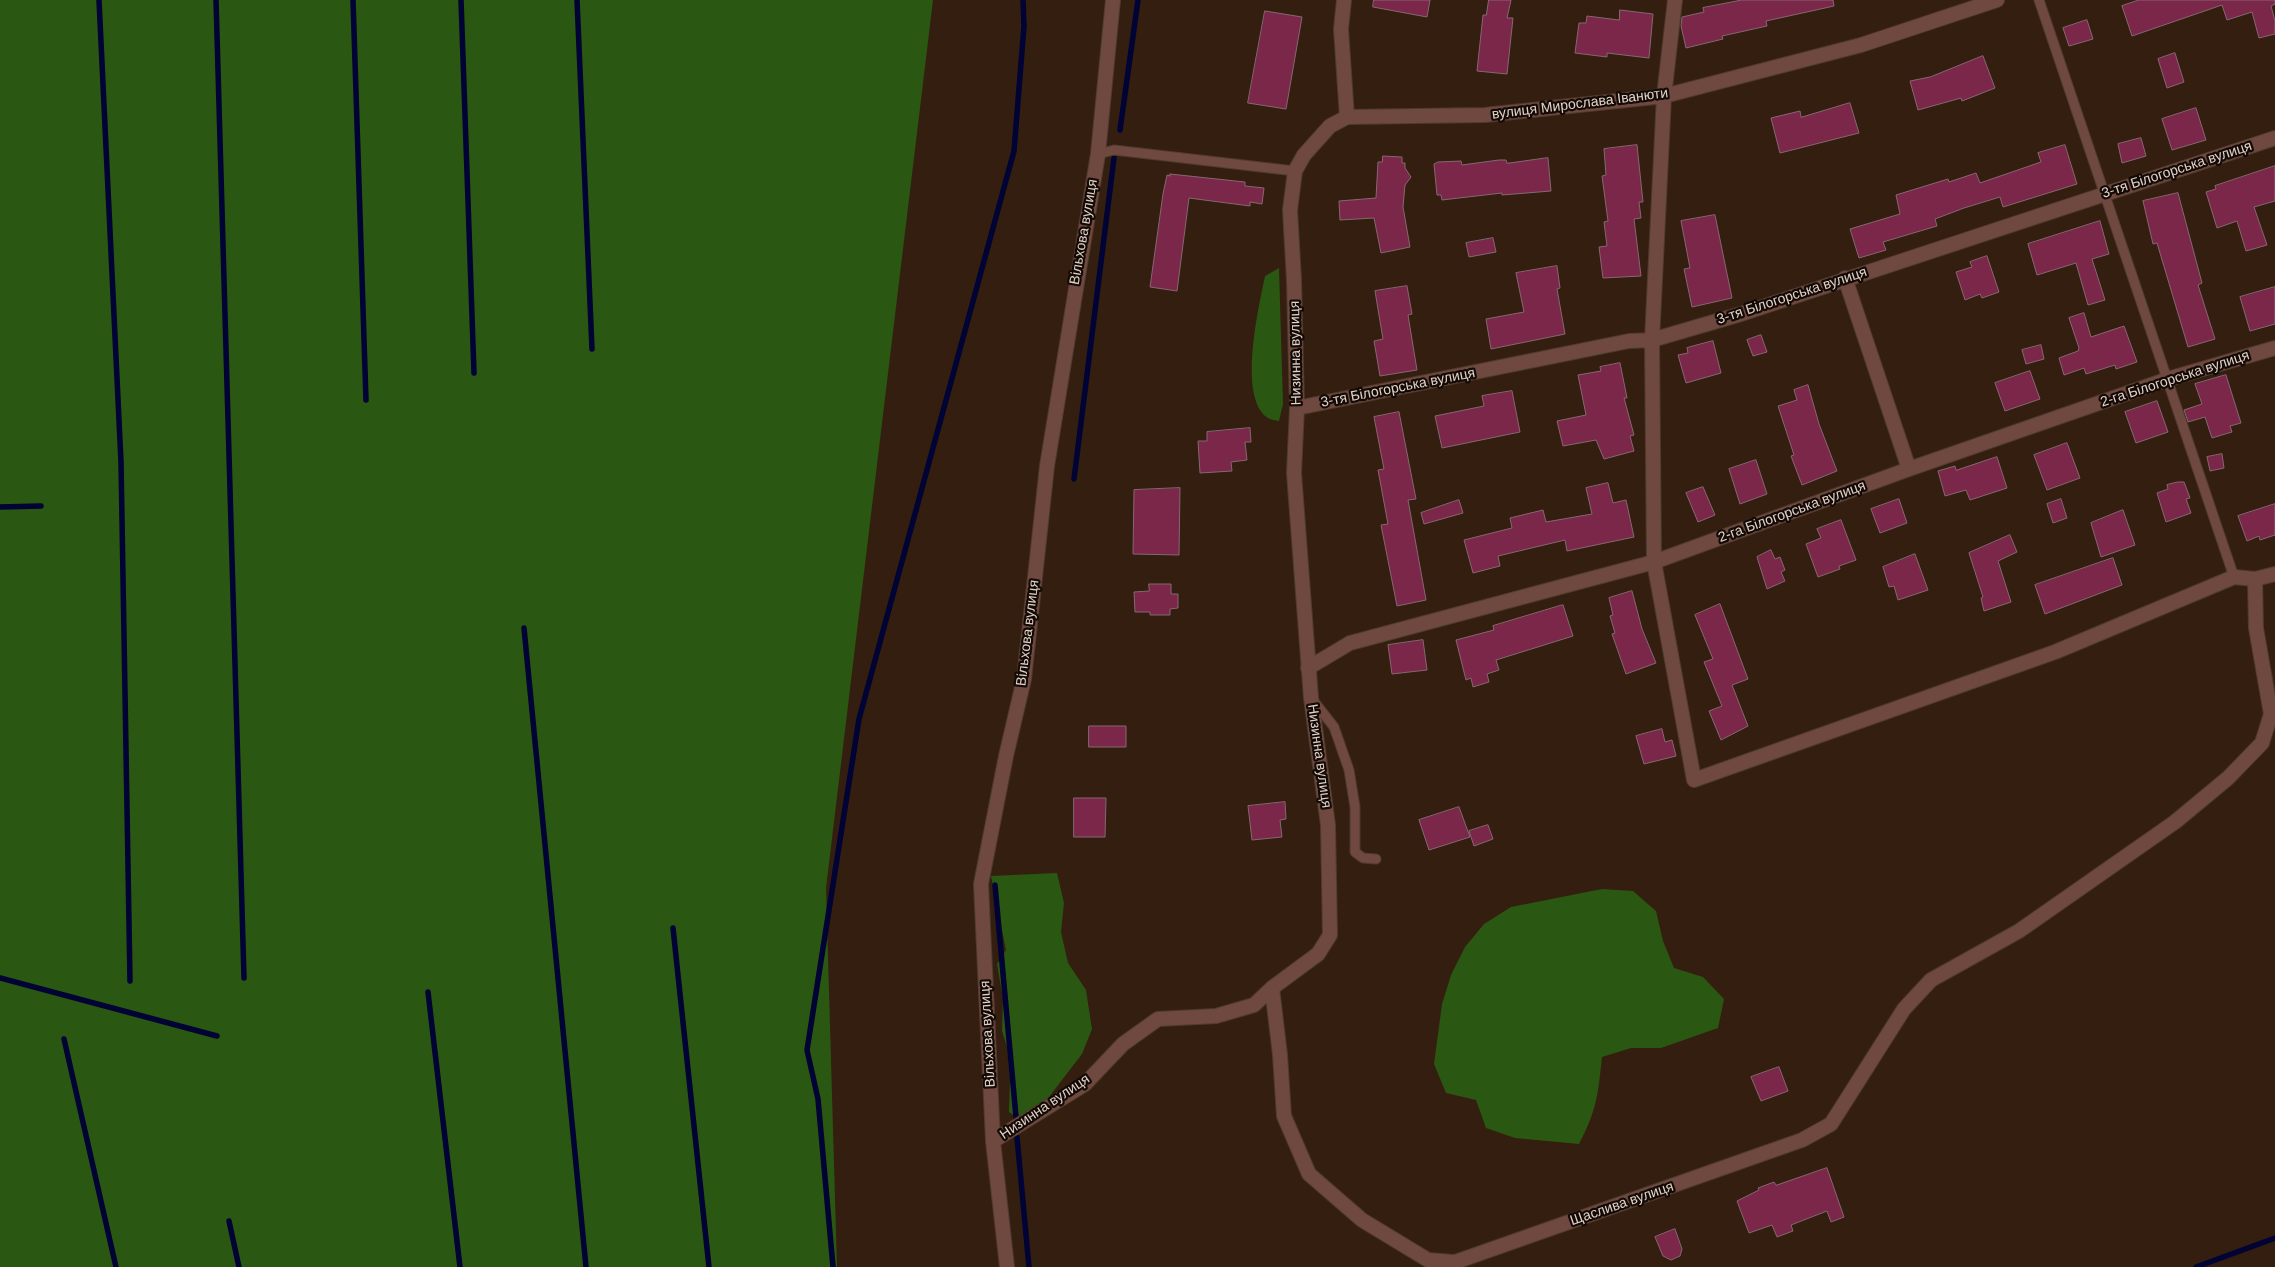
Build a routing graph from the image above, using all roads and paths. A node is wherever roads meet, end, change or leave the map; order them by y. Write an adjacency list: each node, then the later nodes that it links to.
1 (1113, 0): 9 (street, Вільхова вулиця)
2 (1344, 0): 7 (street)
3 (1675, 0): 6 (street)
4 (1997, 0): 6 (street, вулиця Мирослава Іванюти)
5 (2040, 0): 11 (lane)
6 (1664, 96): 7 (street, вулиця Мирослава Іванюти); 13 (street)
7 (1347, 117): 10 (street)
8 (2275, 138): 11 (street, 3-тя Білогорська вулиця)
9 (1098, 154): 10 (lane); 26 (street, Вільхова вулиця)
10 (1295, 171): 16 (street, Низинна вулиця)
11 (2105, 193): 12 (street, 3-тя Білогорська вулиця); 15 (lane)
12 (1845, 278): 13 (street, 3-тя Білогорська вулиця); 17 (street)
13 (1652, 340): 16 (street, 3-тя Білогорська вулиця); 18 (street)
14 (2275, 348): 15 (street, 2-га Білогорська вулиця)
15 (2168, 379): 17 (street, 2-га Білогорська вулиця); 20 (lane)
16 (1297, 408): 22 (street, Низинна вулиця)
17 (1909, 469): 18 (street, 2-га Білогорська вулиця)
18 (1654, 562): 20 (street); 22 (street, 2-га Білогорська вулиця)
19 (2275, 574): 21 (street)
20 (2234, 577): 21 (street)
21 (2255, 579): 27 (street, Щаслива вулиця)
22 (1308, 668): 23 (street, Низинна вулиця)
23 (1311, 698): 24 (lane); 25 (street, Низинна вулиця)
24 (1376, 858)
25 (1272, 988): 26 (street, Низинна вулиця); 27 (street)
26 (994, 1141): 28 (street, Вільхова вулиця)
27 (1448, 1265)
28 (1007, 1267)

